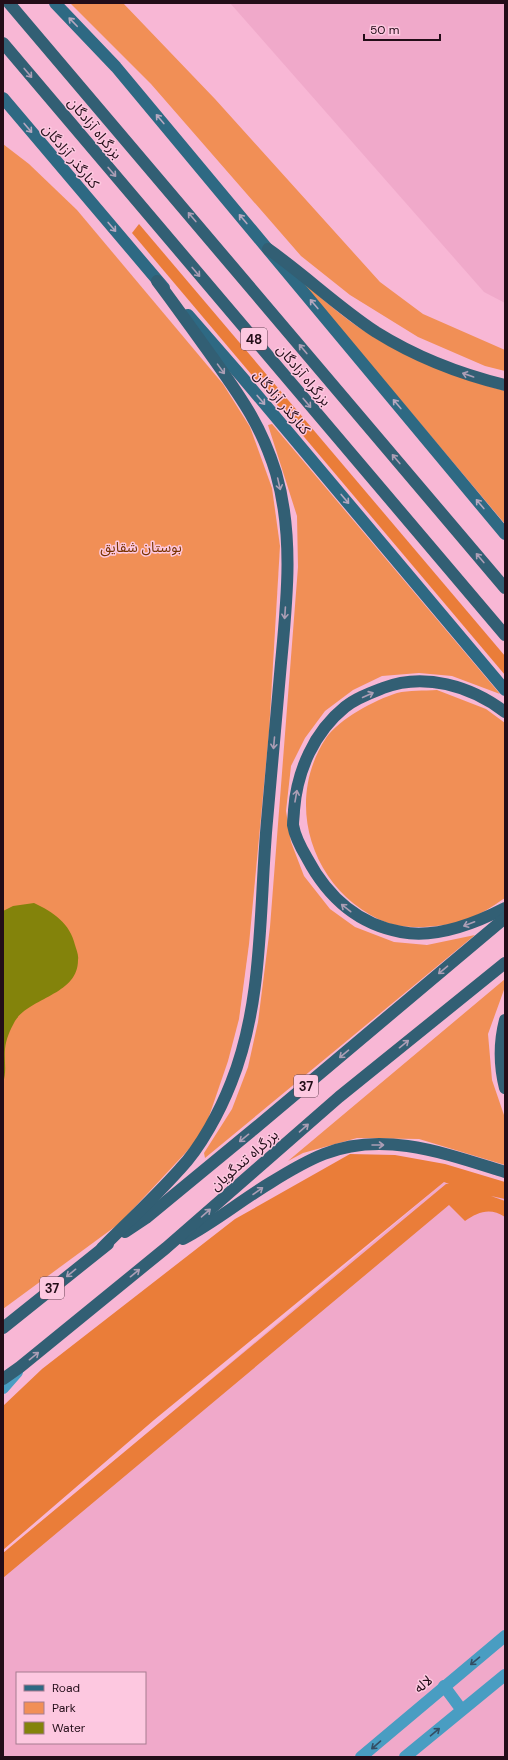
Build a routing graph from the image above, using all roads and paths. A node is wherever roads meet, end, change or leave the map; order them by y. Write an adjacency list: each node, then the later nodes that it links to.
1 (9, 3): 9 (highway, بزرگراه آزادگان / 48, one-way to 1)
2 (55, 3): 5 (main road, one-way to 2)
3 (3, 43): 10 (highway, بزرگراه آزادگان / 48, one-way to 10)
4 (3, 98): 6 (main road, کنارگذر آزادگان, one-way to 6)
5 (268, 249): 7 (highway, one-way to 5); 8 (main road, one-way to 5)
6 (157, 280): 11 (main road, کنارگذر آزادگان, one-way to 11); 19 (highway, one-way to 19)
7 (505, 385)
8 (505, 534)
9 (505, 588)
10 (505, 635)
11 (505, 690)
12 (505, 712): 13 (highway, one-way to 12)
13 (505, 908)
14 (505, 918): 19 (highway, بزرگراه تندگویان / 37, one-way to 19)
15 (505, 964): 20 (highway, بزرگراه تندگویان / 37, one-way to 15)
16 (505, 1020): 17 (highway)
17 (505, 1088)
18 (505, 1172): 20 (highway, one-way to 18)
19 (102, 1248): 21 (highway, بزرگراه تندگویان / 37, one-way to 21)
20 (166, 1248): 22 (highway, بزرگراه تندگویان / 37, one-way to 20)
21 (3, 1328)
22 (20, 1367): 23 (highway, بزرگراه تندگویان / 37); 24 (street)
23 (3, 1379)
24 (3, 1388)
25 (505, 1636): 27 (street, لاله, one-way to 27)
26 (505, 1675): 28 (street)
27 (444, 1686): 28 (street); 29 (street, لاله, one-way to 29)
28 (461, 1710): 30 (street, one-way to 28)
29 (361, 1757)
30 (405, 1757)

